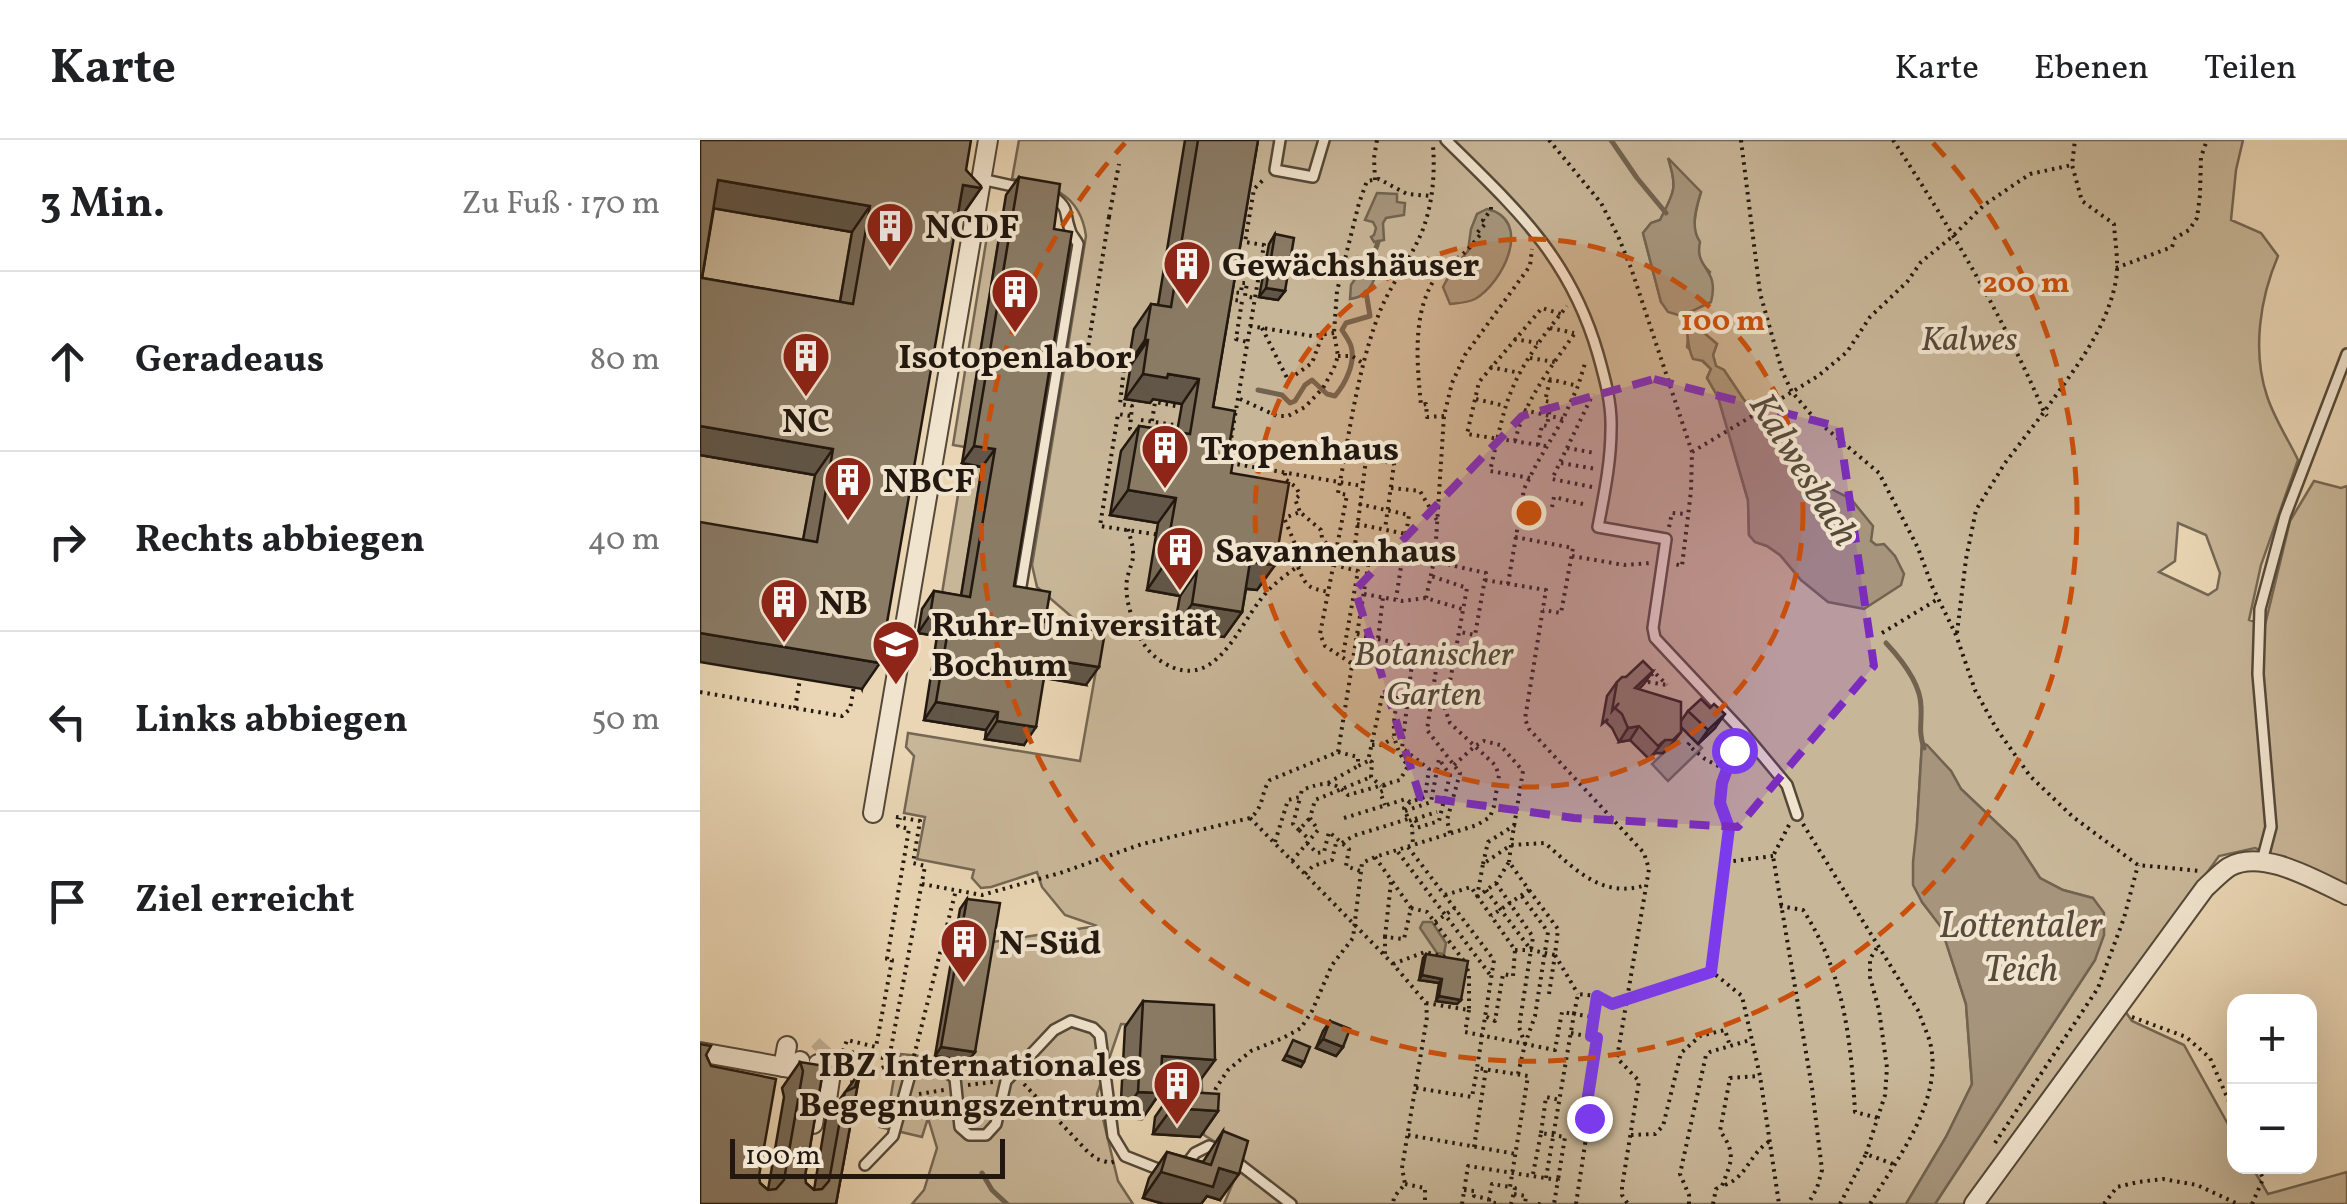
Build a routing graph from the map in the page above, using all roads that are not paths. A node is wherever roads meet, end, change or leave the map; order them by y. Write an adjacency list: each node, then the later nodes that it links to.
1 (988, 140): 5 (street)
2 (1280, 140): 3 (lane)
3 (1324, 140)
4 (1446, 140): 11 (lane)
5 (981, 180): 6 (lane); 10 (street)
6 (1032, 190)
7 (1050, 194): 9 (lane)
8 (2347, 354): 12 (lane)
9 (1020, 592)
10 (874, 813)
11 (1796, 815)
12 (2262, 860): 13 (street); 20 (street)
13 (2347, 895)
14 (787, 1046): 16 (street)
15 (700, 1052): 16 (street)
16 (798, 1068): 17 (street)
17 (810, 1138)
18 (864, 1165): 19 (lane)
19 (1291, 1204)
20 (1974, 1204)

